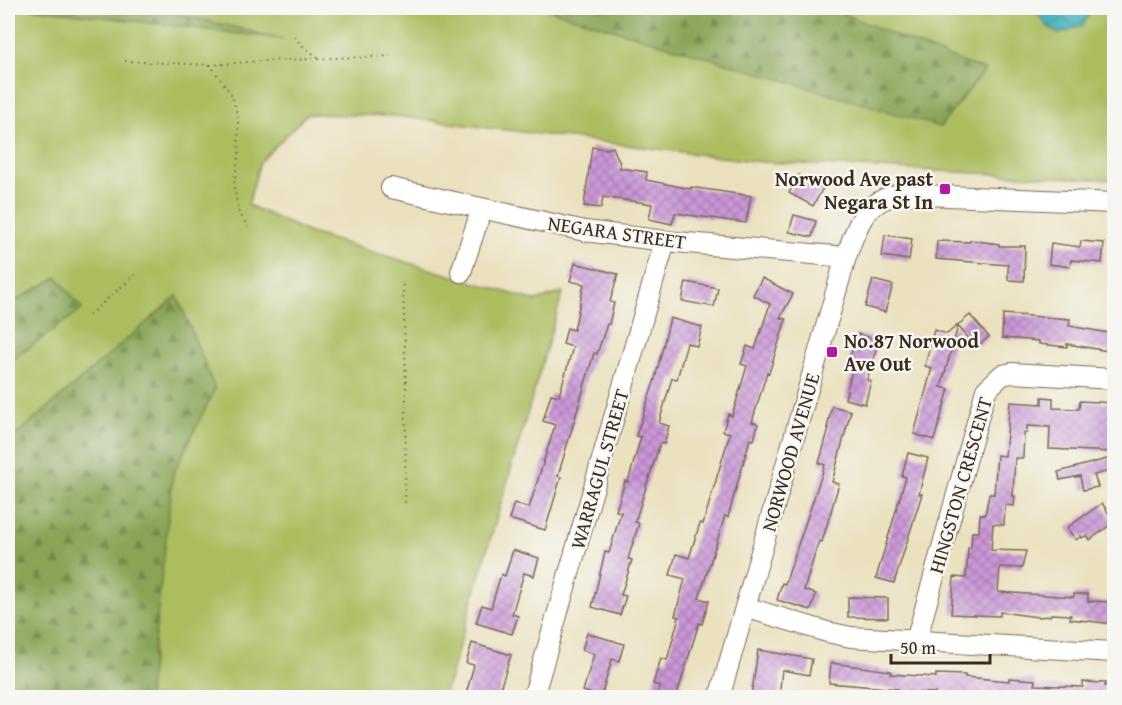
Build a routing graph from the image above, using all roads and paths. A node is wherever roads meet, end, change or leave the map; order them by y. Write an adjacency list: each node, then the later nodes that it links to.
1 (294, 37): 3 (path)
2 (390, 56): 3 (path)
3 (319, 58): 5 (path)
4 (125, 61): 5 (path)
5 (210, 65): 9 (path)
6 (391, 188): 8 (street, NEGARA STREET)
7 (1114, 203): 11 (street, NORWOOD AVENUE)
8 (482, 208): 10 (street, NEGARA STREET); 12 (street)
9 (248, 227)
10 (665, 241): 11 (street, NEGARA STREET); 21 (street, WARRAGUL STREET)
11 (846, 257): 18 (street, NORWOOD AVENUE)
12 (461, 272)
13 (136, 274): 15 (path)
14 (403, 285): 17 (path)
15 (89, 315)
16 (1114, 379): 19 (street, HINGSTON CRESCENT)
17 (405, 506)
18 (746, 608): 19 (street); 22 (street, NORWOOD AVENUE)
19 (916, 640): 20 (street)
20 (1114, 652)
21 (533, 698)
22 (719, 698)

